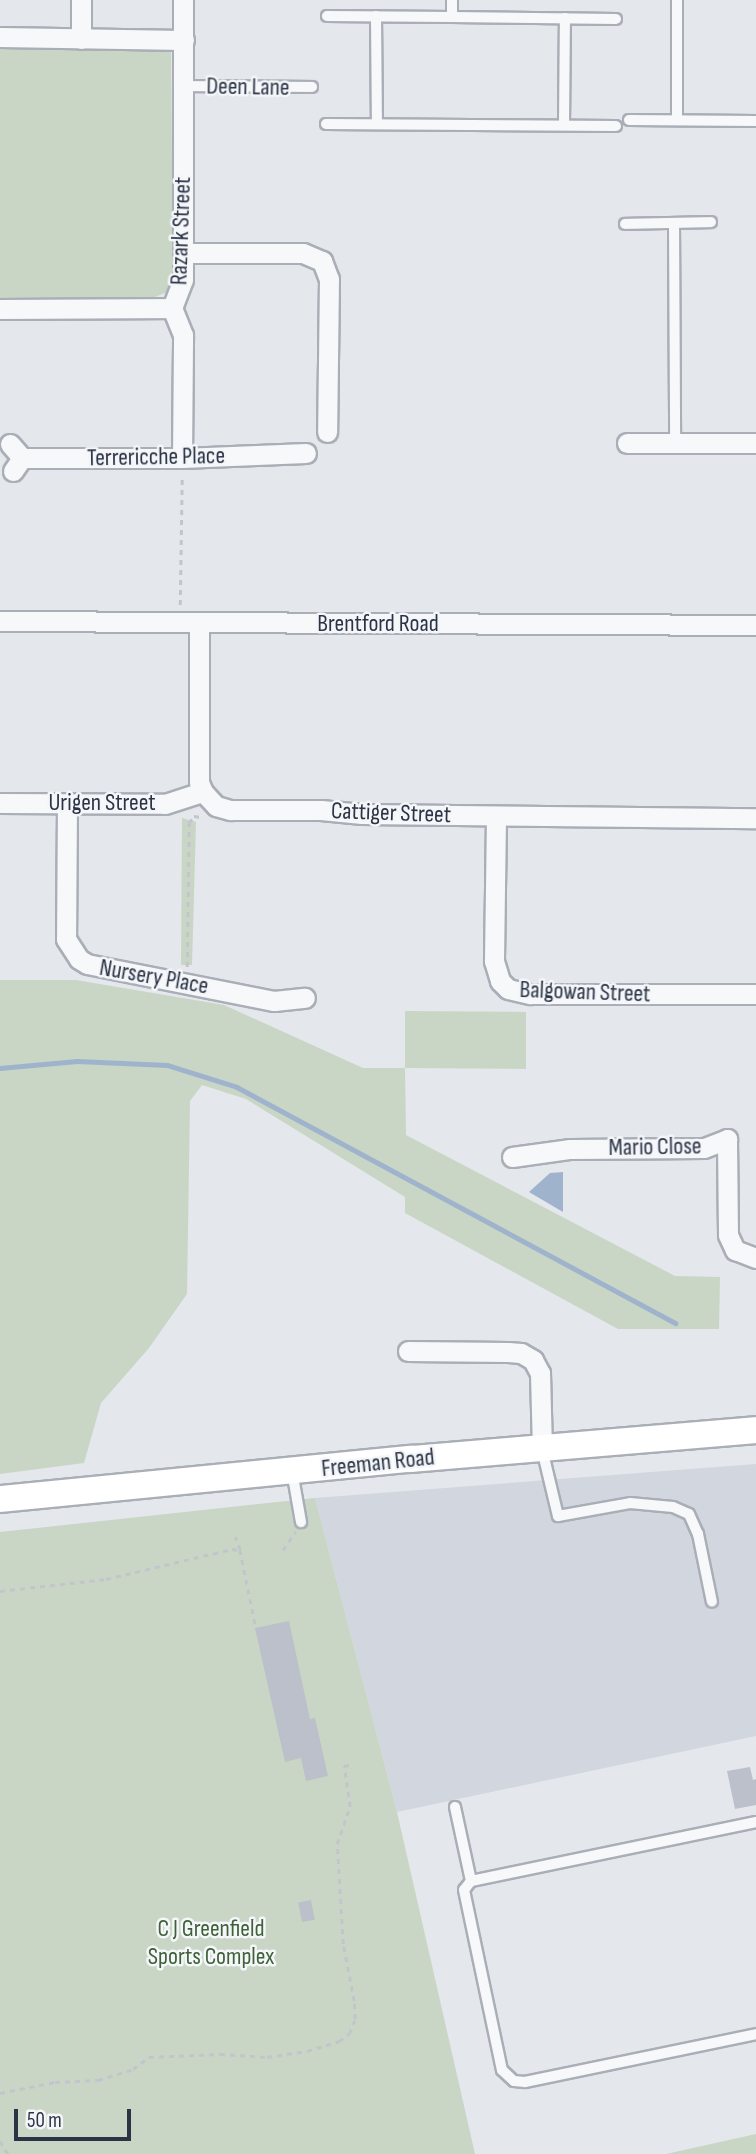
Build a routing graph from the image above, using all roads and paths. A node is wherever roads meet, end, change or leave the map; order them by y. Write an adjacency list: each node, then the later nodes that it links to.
1 (81, 0): 11 (street)
2 (183, 0): 12 (street, Razark Street)
3 (452, 0): 7 (lane)
4 (677, 0): 16 (lane)
5 (327, 16): 6 (lane)
6 (376, 16): 7 (lane); 19 (lane)
7 (452, 17): 8 (lane)
8 (565, 18): 9 (lane); 20 (lane)
9 (616, 19)
10 (0, 37): 11 (street)
11 (81, 38): 12 (street)
12 (184, 40): 13 (street, Razark Street)
13 (183, 86): 14 (lane, Deen Lane); 25 (street, Razark Street)
14 (312, 88)
15 (629, 120): 16 (lane)
16 (677, 120): 17 (lane)
17 (756, 121)
18 (326, 124): 19 (lane)
19 (377, 124): 20 (lane)
20 (564, 125): 21 (lane)
21 (616, 126)
22 (711, 222): 23 (lane)
23 (674, 223): 24 (lane); 31 (lane)
24 (625, 224)
25 (184, 253): 26 (street, Razark Street); 28 (street)
26 (173, 308): 27 (street); 34 (street, Razark Street)
27 (0, 309)
28 (327, 432)
29 (626, 443): 31 (street)
30 (756, 443): 31 (street)
31 (675, 444)
32 (306, 453): 34 (street, Terrericche Place)
33 (15, 458): 34 (street, Terrericche Place)
34 (182, 458): 35 (path)
35 (180, 605)
36 (0, 621): 37 (street, Brentford Road)
37 (199, 623): 38 (street, Brentford Road); 39 (street)
38 (756, 625)
39 (209, 799): 41 (street, Urigen Street); 42 (street, Cattiger Street); 44 (path)
40 (0, 803): 41 (street, Urigen Street)
41 (67, 804): 44 (street, Nursery Place)
42 (496, 817): 43 (street, Cattiger Street); 45 (street, Balgowan Street)
43 (756, 818)
44 (187, 983): 46 (street, Nursery Place)
45 (756, 993)
46 (305, 998)
47 (512, 1157): 48 (street, Mario Close)
48 (756, 1258)
49 (408, 1351): 51 (street)
50 (756, 1430): 51 (street, Freeman Road)
51 (542, 1448): 52 (street, Freeman Road); 59 (lane)
52 (292, 1471): 53 (street, Freeman Road); 54 (lane)
53 (0, 1499)
54 (301, 1522): 57 (path)
55 (235, 1537): 56 (path)
56 (240, 1550): 58 (path); 60 (path)
57 (282, 1550)
58 (0, 1591)
59 (712, 1602)
60 (256, 1628)
61 (354, 1764): 66 (path)
62 (455, 1807): 64 (lane)
63 (756, 1822): 64 (lane)
64 (471, 1881): 65 (lane)
65 (756, 2035)
66 (0, 2093)
67 (0, 2141): 68 (path)
68 (8, 2154)

